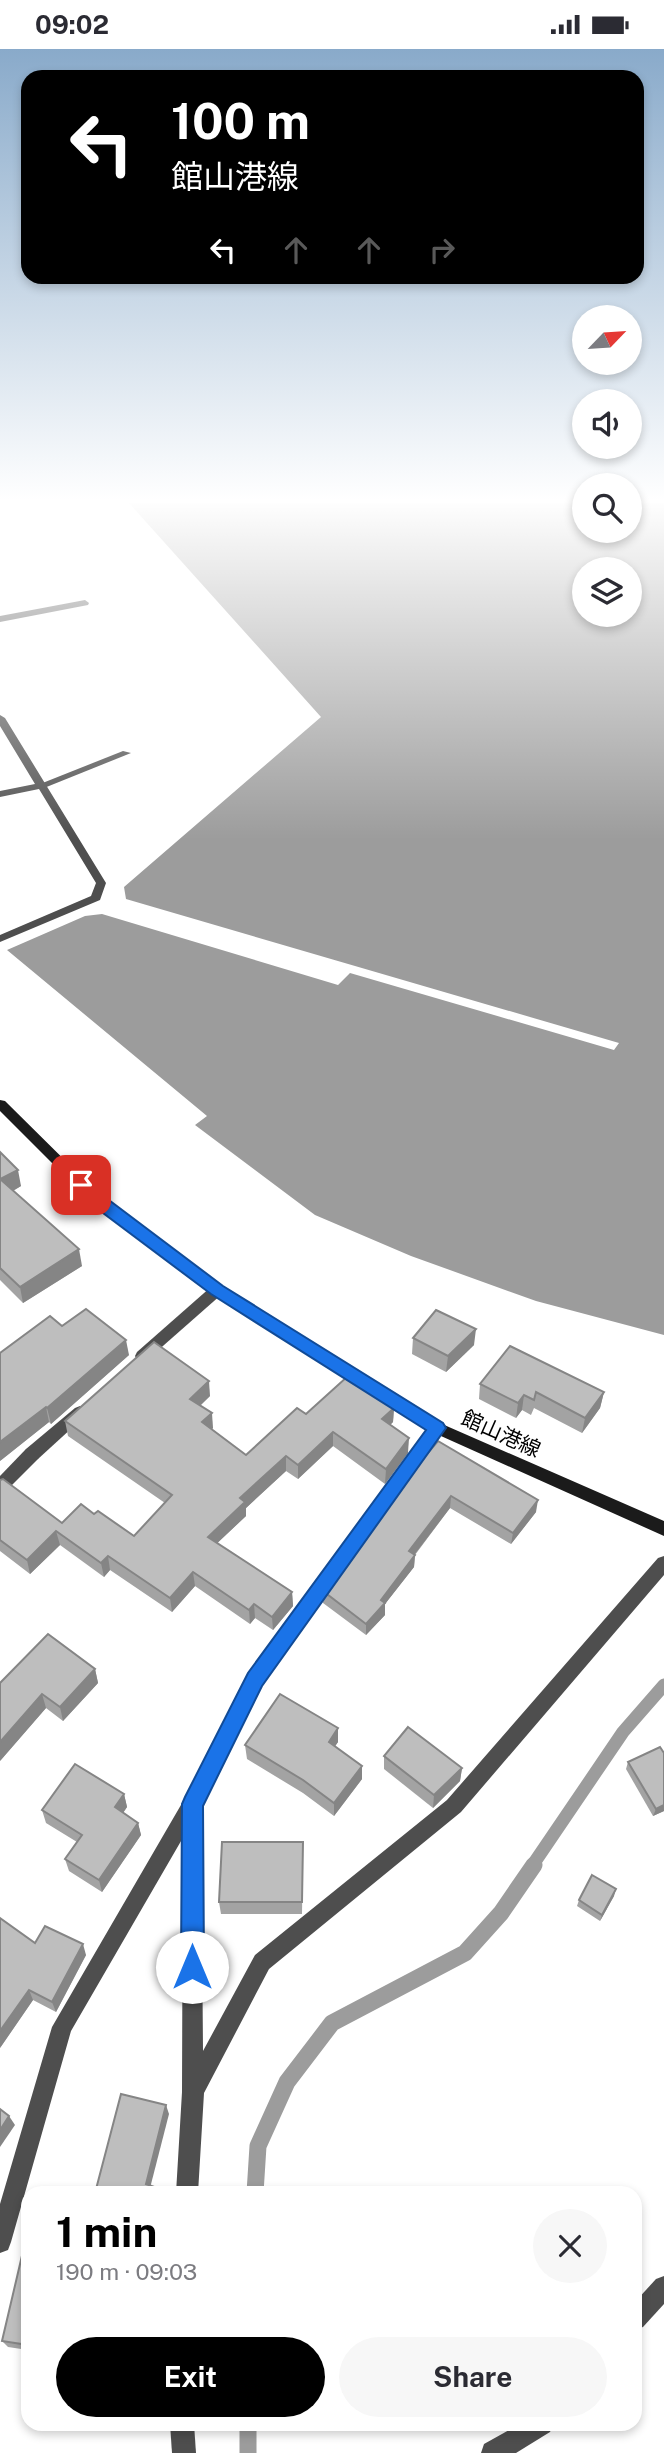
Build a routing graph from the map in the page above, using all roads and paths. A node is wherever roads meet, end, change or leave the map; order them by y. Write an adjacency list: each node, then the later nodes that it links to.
1 (20, 615): 2 (street)
2 (0, 619)
3 (0, 718): 5 (street)
4 (127, 753): 5 (street)
5 (40, 786): 6 (street); 7 (street)
6 (0, 794)
7 (0, 939)
8 (0, 1104): 9 (main road, 館山港線)
9 (217, 1290): 10 (street); 12 (main road, 館山港線)
10 (135, 1363)
11 (93, 1400): 13 (street)
12 (437, 1428): 14 (main road, 館山港線); 16 (street)
13 (0, 1486)
14 (664, 1529)
15 (664, 1563): 17 (street)
16 (192, 1804): 17 (street); 19 (street)
17 (193, 2092): 18 (street)
18 (187, 2186)
19 (0, 2242)
20 (664, 2287): 21 (street)
21 (642, 2311)
22 (182, 2431): 24 (street)
23 (530, 2431): 25 (street)
24 (184, 2453)
25 (493, 2453)

